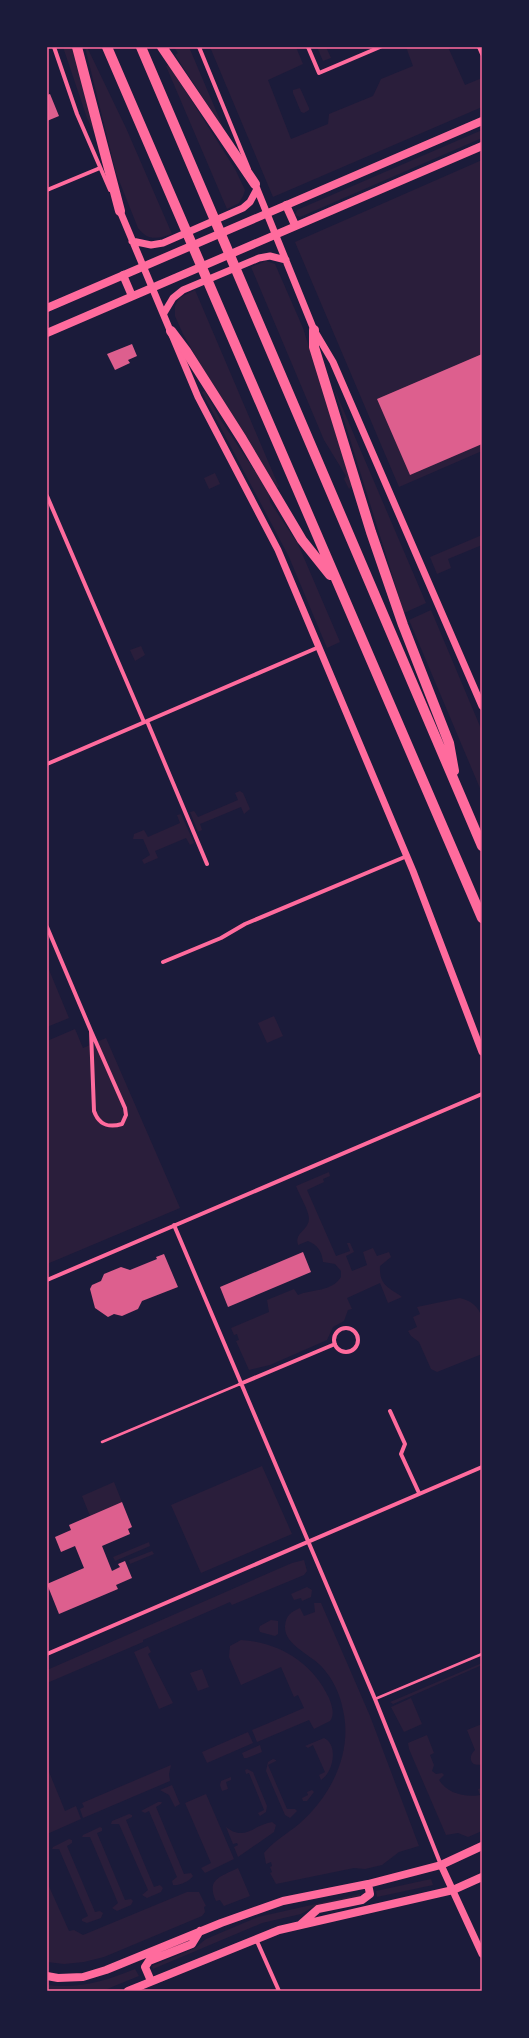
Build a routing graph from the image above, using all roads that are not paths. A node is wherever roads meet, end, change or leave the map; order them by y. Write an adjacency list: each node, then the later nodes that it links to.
1 (54, 47): 13 (street)
2 (77, 47): 17 (highway)
3 (107, 47): 33 (highway)
4 (141, 47): 38 (highway)
5 (162, 47): 14 (highway)
6 (199, 47): 14 (street)
7 (308, 47): 8 (street)
8 (380, 47)
9 (479, 47): 10 (street)
10 (482, 54)
11 (482, 121): 16 (main road)
12 (482, 146): 19 (main road)
13 (100, 168): 15 (street); 17 (street)
14 (256, 186): 18 (street); 21 (street)
15 (47, 190)
16 (286, 205): 18 (main road); 19 (main road)
17 (120, 211): 21 (street)
18 (267, 213): 20 (street); 23 (main road)
19 (295, 225): 20 (main road)
20 (276, 233): 22 (street); 25 (main road)
21 (132, 241): 23 (street)
22 (286, 260): 28 (street); 29 (street)
23 (144, 267): 24 (main road); 25 (street)
24 (123, 275): 26 (main road); 27 (main road)
25 (153, 287): 26 (main road); 28 (street)
26 (132, 296): 31 (main road)
27 (47, 308)
28 (164, 313): 30 (street)
29 (314, 330): 35 (street); 38 (highway)
30 (171, 331): 33 (highway); 34 (street)
31 (47, 333)
32 (47, 496): 36 (street)
33 (339, 586): 42 (highway)
34 (320, 647): 36 (street); 40 (street)
35 (482, 706)
36 (145, 722): 37 (street); 41 (street)
37 (47, 764)
38 (456, 786): 39 (highway)
39 (482, 846)
40 (407, 856): 44 (street); 46 (street)
41 (207, 864)
42 (482, 918)
43 (47, 928): 45 (street)
44 (163, 962)
45 (91, 1031): 45 (street)
46 (482, 1052)
47 (482, 1094): 48 (street)
48 (174, 1225): 49 (street); 51 (street)
49 (47, 1280)
50 (335, 1344): 50 (street); 51 (street)
51 (240, 1384): 53 (lane); 56 (street)
52 (390, 1410): 55 (street)
53 (102, 1442)
54 (482, 1467): 55 (street)
55 (419, 1493): 56 (street)
56 (309, 1543): 57 (street); 59 (street)
57 (47, 1654)
58 (482, 1654): 59 (lane)
59 (375, 1699): 61 (street)
60 (482, 1846): 61 (main road)
61 (442, 1865): 63 (main road); 64 (street)
62 (482, 1877): 64 (main road)
63 (368, 1884): 65 (main road); 66 (main road)
64 (453, 1890): 65 (main road); 68 (street)
65 (301, 1924): 67 (main road)
66 (200, 1931): 69 (main road); 70 (main road)
67 (256, 1938): 70 (main road); 72 (street)
68 (482, 1954)
69 (47, 1976)
70 (151, 1981): 71 (main road)
71 (128, 1991)
72 (279, 1991)

